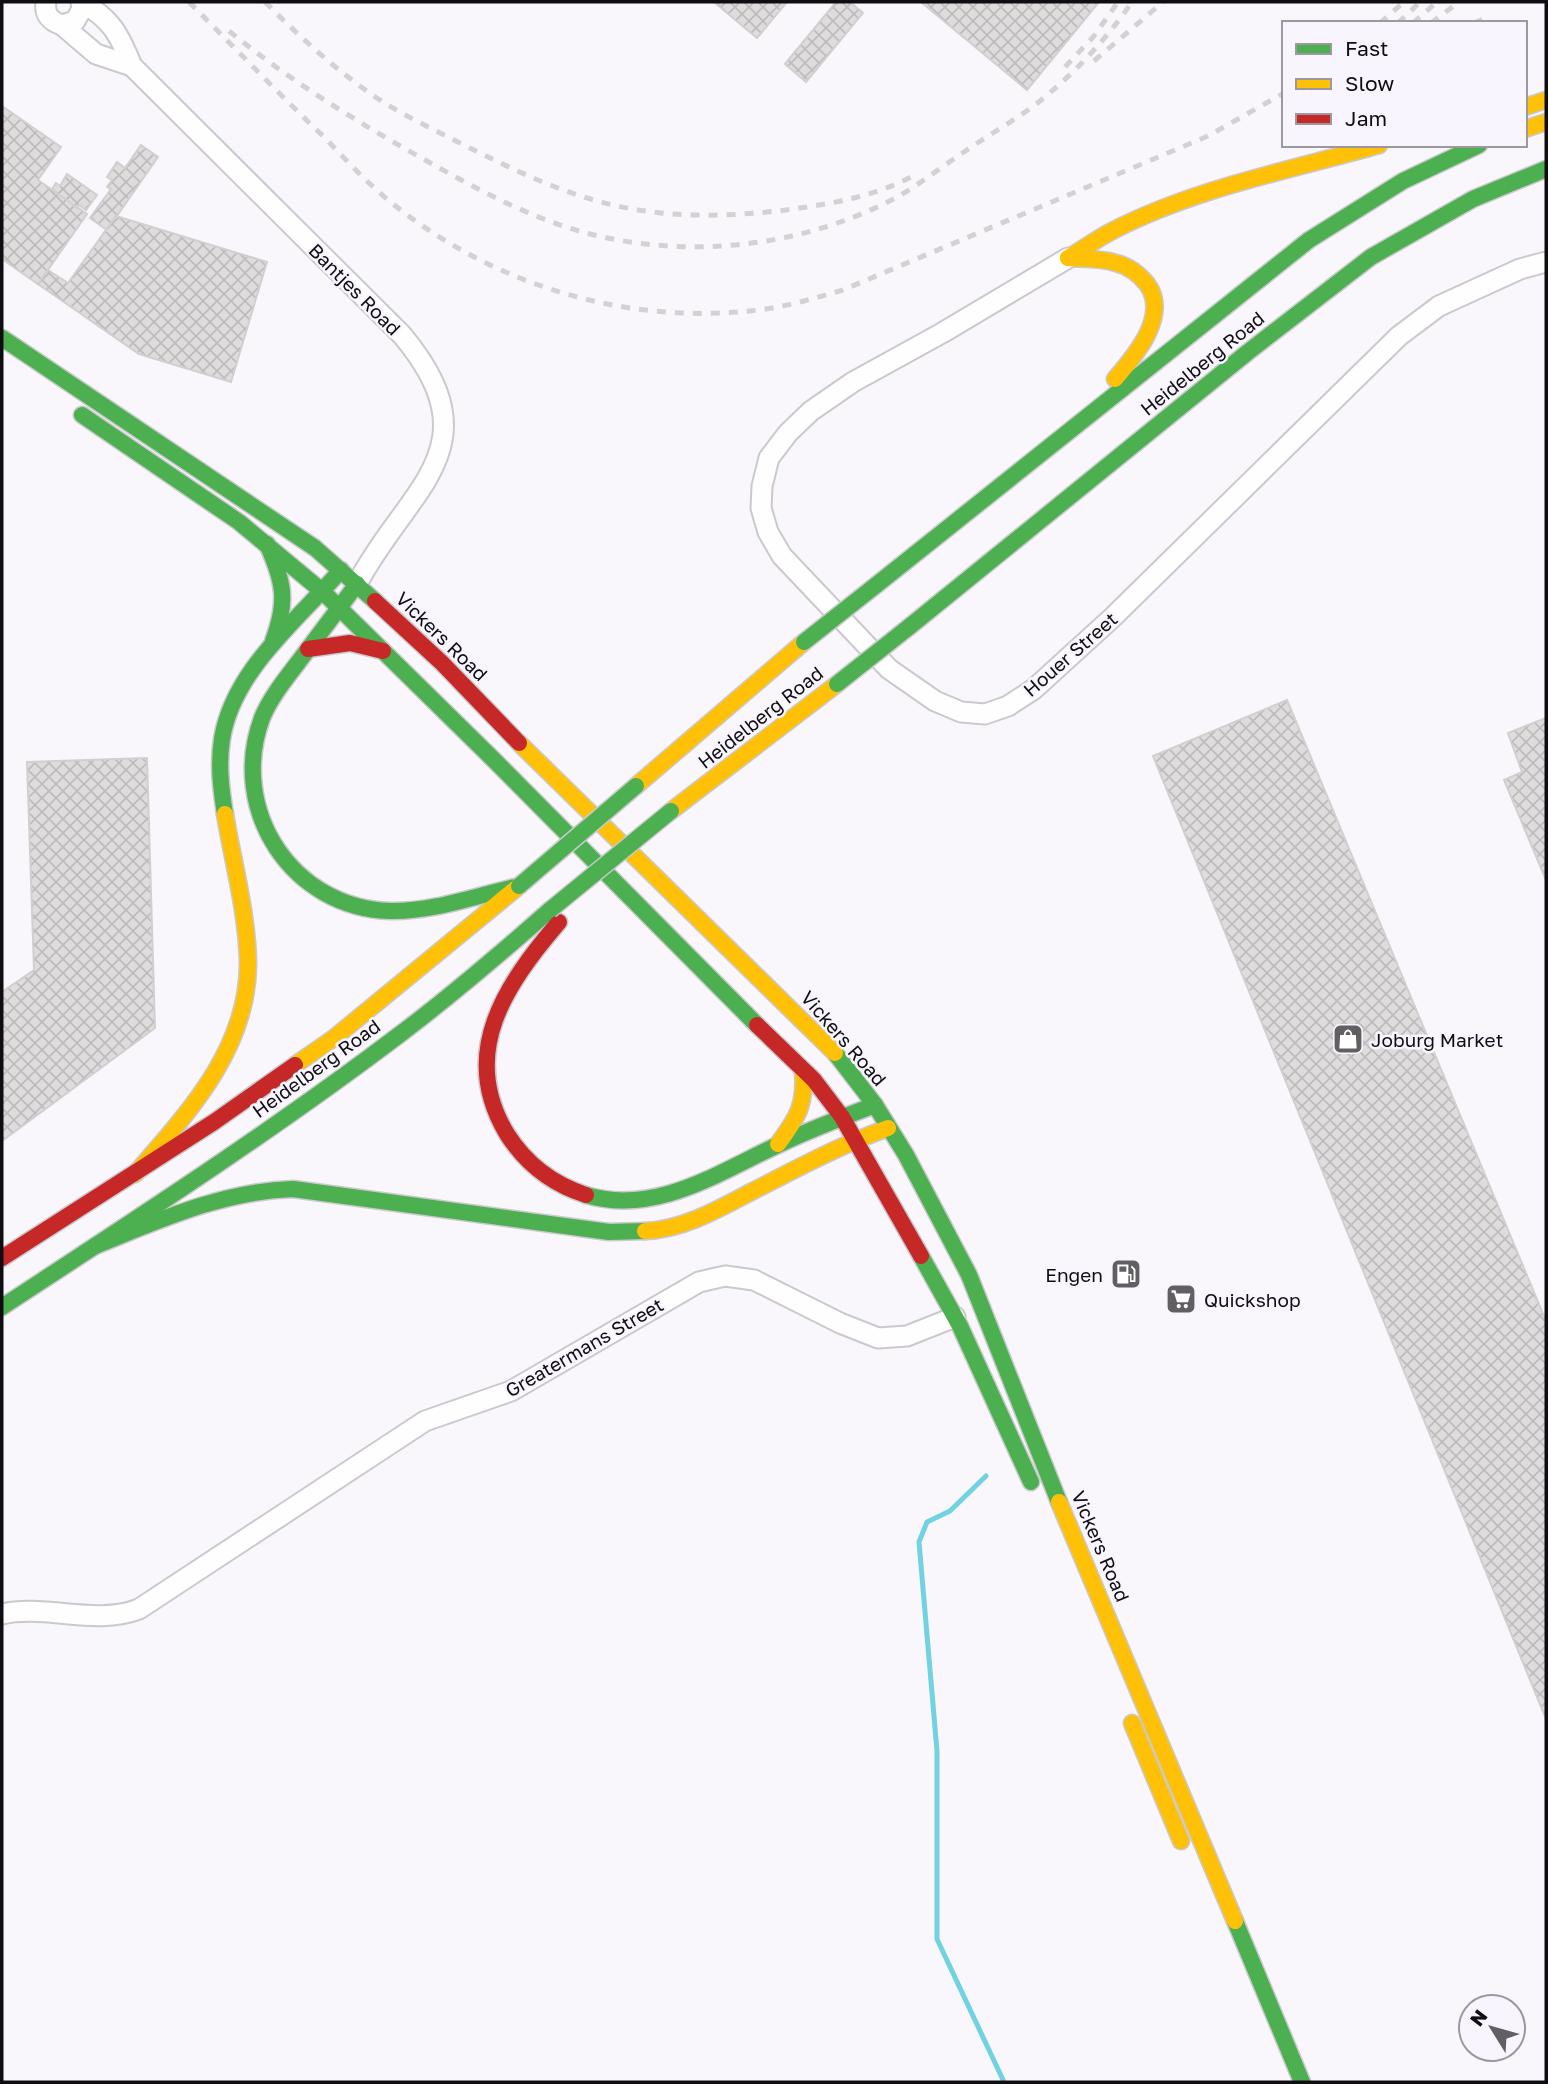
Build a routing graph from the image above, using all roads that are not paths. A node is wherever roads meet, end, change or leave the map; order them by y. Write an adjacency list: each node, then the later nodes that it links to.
1 (46, 2): 3 (street, Bantjes Road)
2 (81, 2): 3 (street); 4 (street, Bantjes Road)
3 (62, 25): 4 (street, Bantjes Road)
4 (132, 66): 18 (street, Bantjes Road)
5 (1546, 100): 6 (main road)
6 (1527, 106)
7 (1546, 122): 8 (main road)
8 (1527, 128)
9 (1372, 147): 12 (main road)
10 (1475, 147): 16 (main road, Heidelberg Road)
11 (1546, 169): 27 (main road, Heidelberg Road, bridge)
12 (1068, 258): 13 (street, Houer Street); 16 (main road)
13 (1546, 262)
14 (2, 338): 19 (main road, Vickers Road)
15 (72, 408): 17 (main road)
16 (1047, 450): 26 (main road, Heidelberg Road, bridge)
17 (267, 544): 21 (main road); 24 (main road)
18 (374, 553): 19 (street, Bantjes Road); 20 (street, Bantjes Road)
19 (341, 570): 20 (main road, Vickers Road); 21 (main road)
20 (357, 584): 22 (main road); 29 (main road, Vickers Road)
21 (323, 592): 22 (main road); 24 (main road)
22 (339, 607): 23 (main road); 25 (main road)
23 (308, 649): 25 (main road); 26 (main road)
24 (269, 651): 34 (main road)
25 (383, 651): 28 (main road)
26 (519, 886): 34 (main road, Heidelberg Road)
27 (558, 912): 33 (main road); 35 (main road, Heidelberg Road)
28 (803, 1070): 30 (main road); 33 (main road)
29 (875, 1105): 30 (main road); 31 (main road, Vickers Road)
30 (842, 1117): 32 (main road); 33 (main road)
31 (888, 1128): 32 (main road); 43 (main road, Vickers Road)
32 (854, 1140): 35 (main road); 38 (main road)
33 (777, 1144)
34 (135, 1174): 36 (main road, Heidelberg Road)
35 (94, 1246): 37 (main road, Heidelberg Road)
36 (2, 1258)
37 (2, 1307)
38 (955, 1317): 39 (main road); 40 (street, Greatermans Street)
39 (1037, 1497)
40 (2, 1614)
41 (1126, 1710): 42 (main road)
42 (1190, 1861)
43 (1302, 2082)

